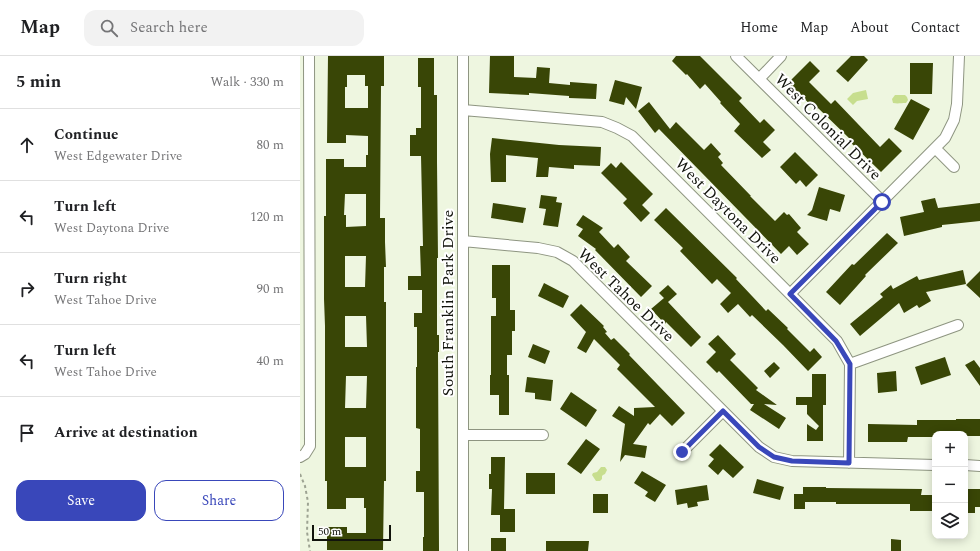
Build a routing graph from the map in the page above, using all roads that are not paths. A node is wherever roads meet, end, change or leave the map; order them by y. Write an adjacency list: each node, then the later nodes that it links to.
1 (308, 56): 12 (street)
2 (463, 56): 7 (street, South Franklin Park Drive)
3 (736, 56): 6 (street, West Colonial Drive)
4 (781, 56): 6 (street)
5 (959, 56): 8 (street)
6 (759, 79): 10 (street, West Colonial Drive)
7 (463, 110): 11 (street, South Franklin Park Drive); 13 (street, West Daytona Drive)
8 (935, 148): 9 (street); 10 (street)
9 (954, 167)
10 (882, 202): 13 (street)
11 (463, 241): 16 (street, West Tahoe Drive); 17 (street, South Franklin Park Drive)
12 (305, 284): 20 (street)
13 (790, 294): 15 (street, West Daytona Drive)
14 (958, 325): 15 (street)
15 (850, 364): 21 (street)
16 (723, 411): 19 (street); 21 (street, West Tahoe Drive)
17 (463, 435): 18 (street); 25 (street, South Franklin Park Drive)
18 (543, 435)
19 (682, 452)
20 (300, 457)
21 (849, 463): 22 (street, West Tahoe Drive)
22 (932, 465)
23 (968, 465): 24 (street)
24 (980, 466)
25 (463, 551)

